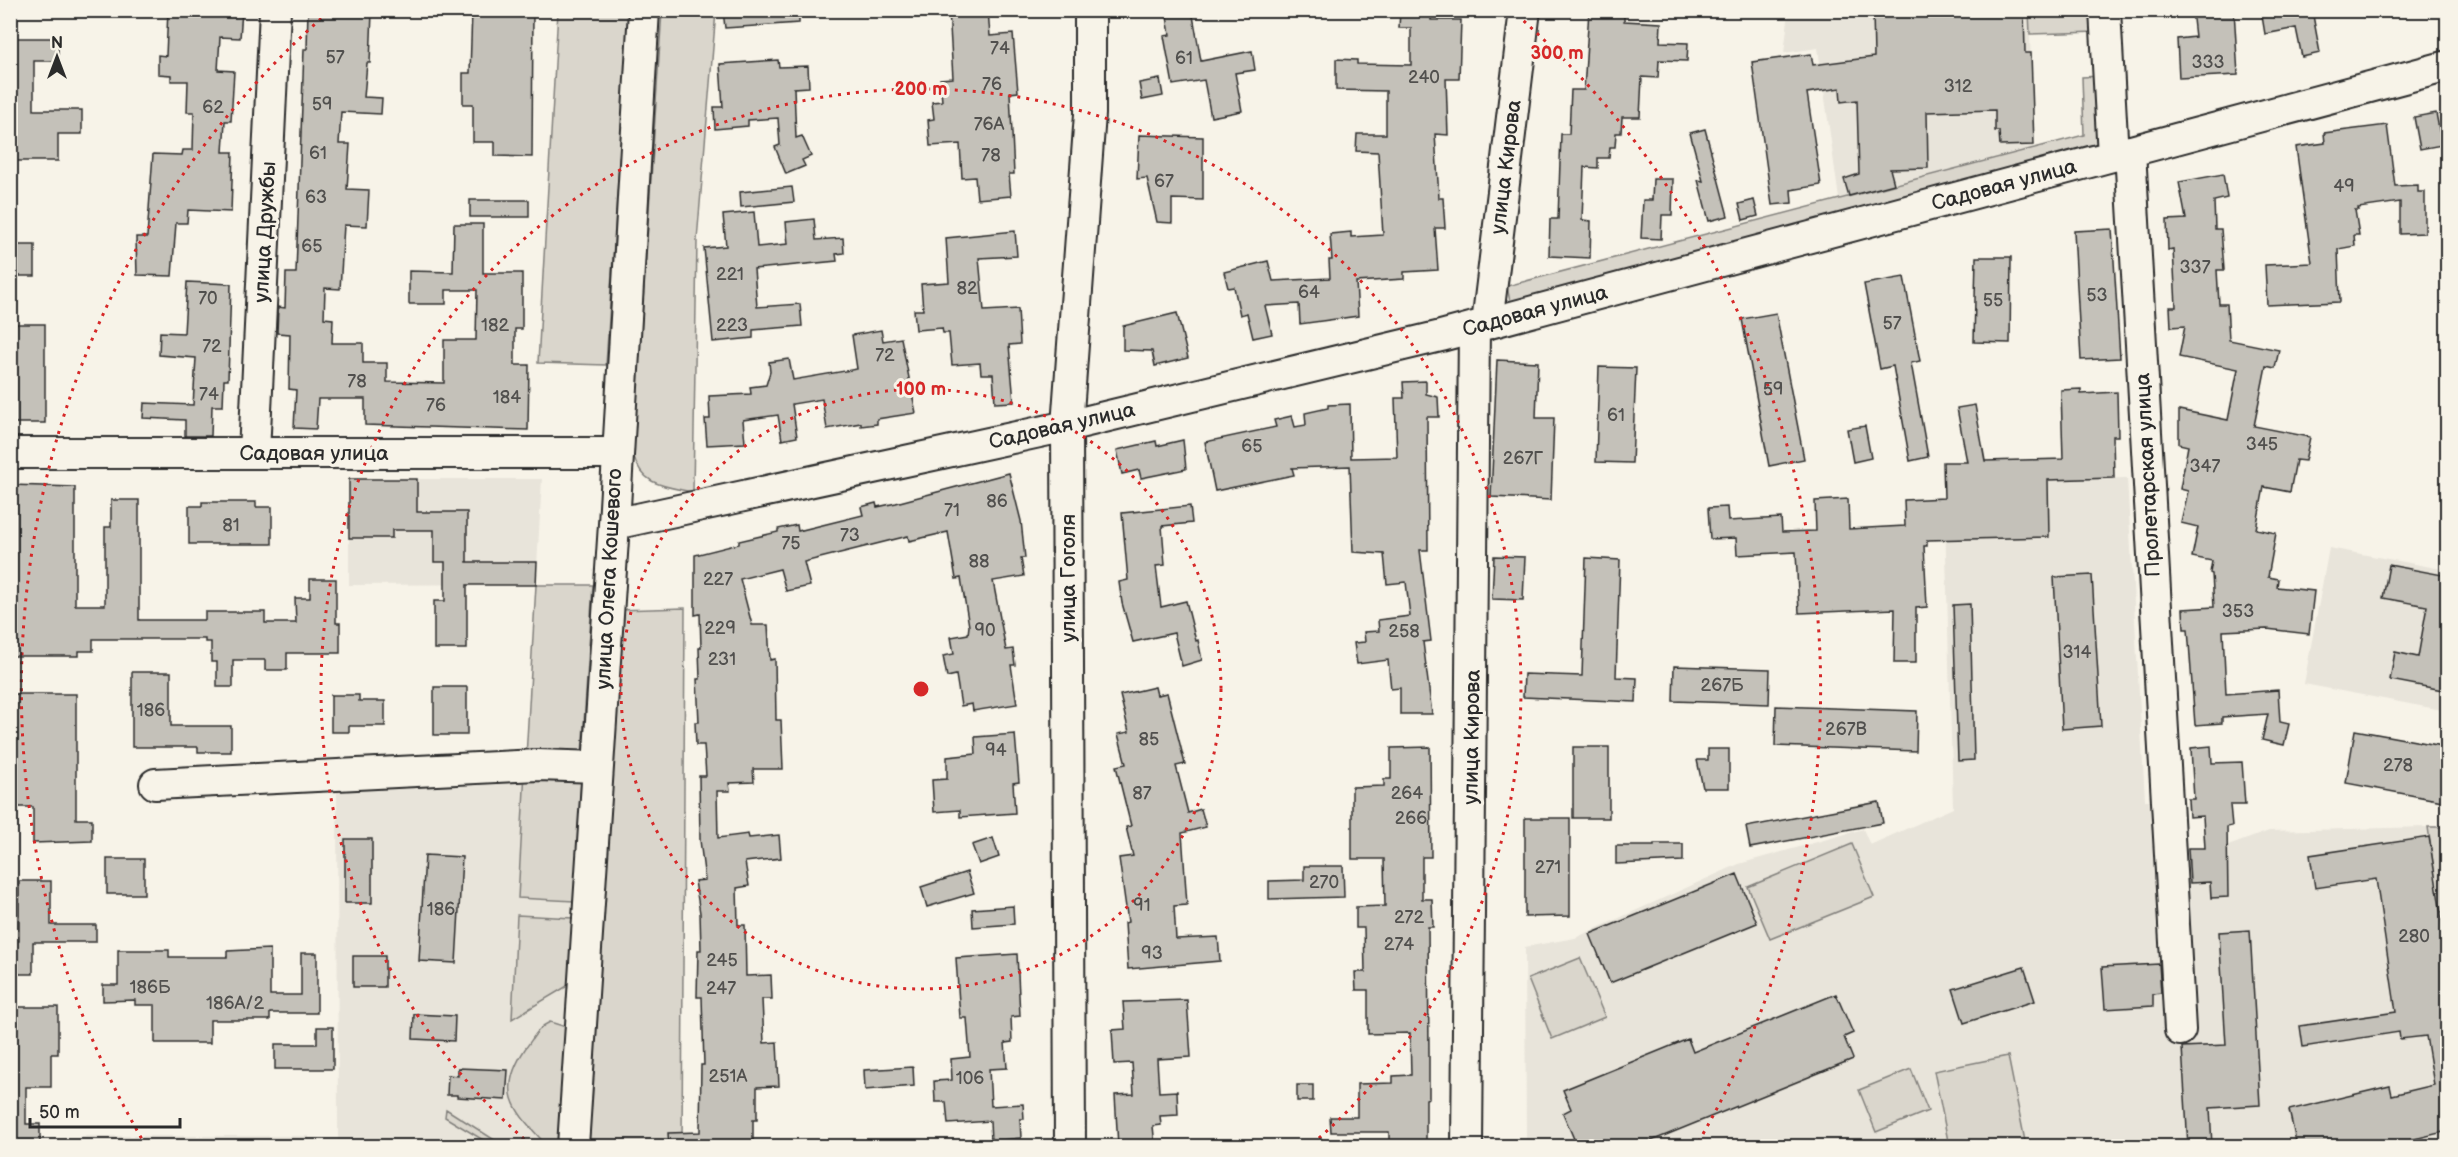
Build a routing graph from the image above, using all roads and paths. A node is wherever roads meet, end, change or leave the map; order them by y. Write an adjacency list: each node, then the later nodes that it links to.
1 (275, 10): 11 (street, улица Дружбы)
2 (644, 10): 12 (street, улица Олега Кошевого)
3 (1090, 10): 9 (street, улица Гоголя)
4 (1525, 10): 8 (street, улица Кирова)
5 (2105, 10): 7 (street, Пролетарская улица)
6 (2448, 66): 7 (street, Садовая улица)
7 (2122, 153): 8 (street, Садовая улица); 16 (street, Пролетарская улица)
8 (1481, 325): 9 (street, Садовая улица); 19 (street, улица Кирова)
9 (1067, 426): 13 (street, Садовая улица); 18 (street, улица Гоголя)
10 (10, 453): 11 (street, Садовая улица)
11 (254, 453): 12 (street, Садовая улица)
12 (617, 453): 13 (street, улица Олега Кошевого)
13 (614, 524): 14 (street, улица Олега Кошевого)
14 (598, 767): 15 (street); 17 (street, улица Олега Кошевого)
15 (154, 784)
16 (2180, 1030)
17 (573, 1146)
18 (1070, 1146)
19 (1467, 1146)

